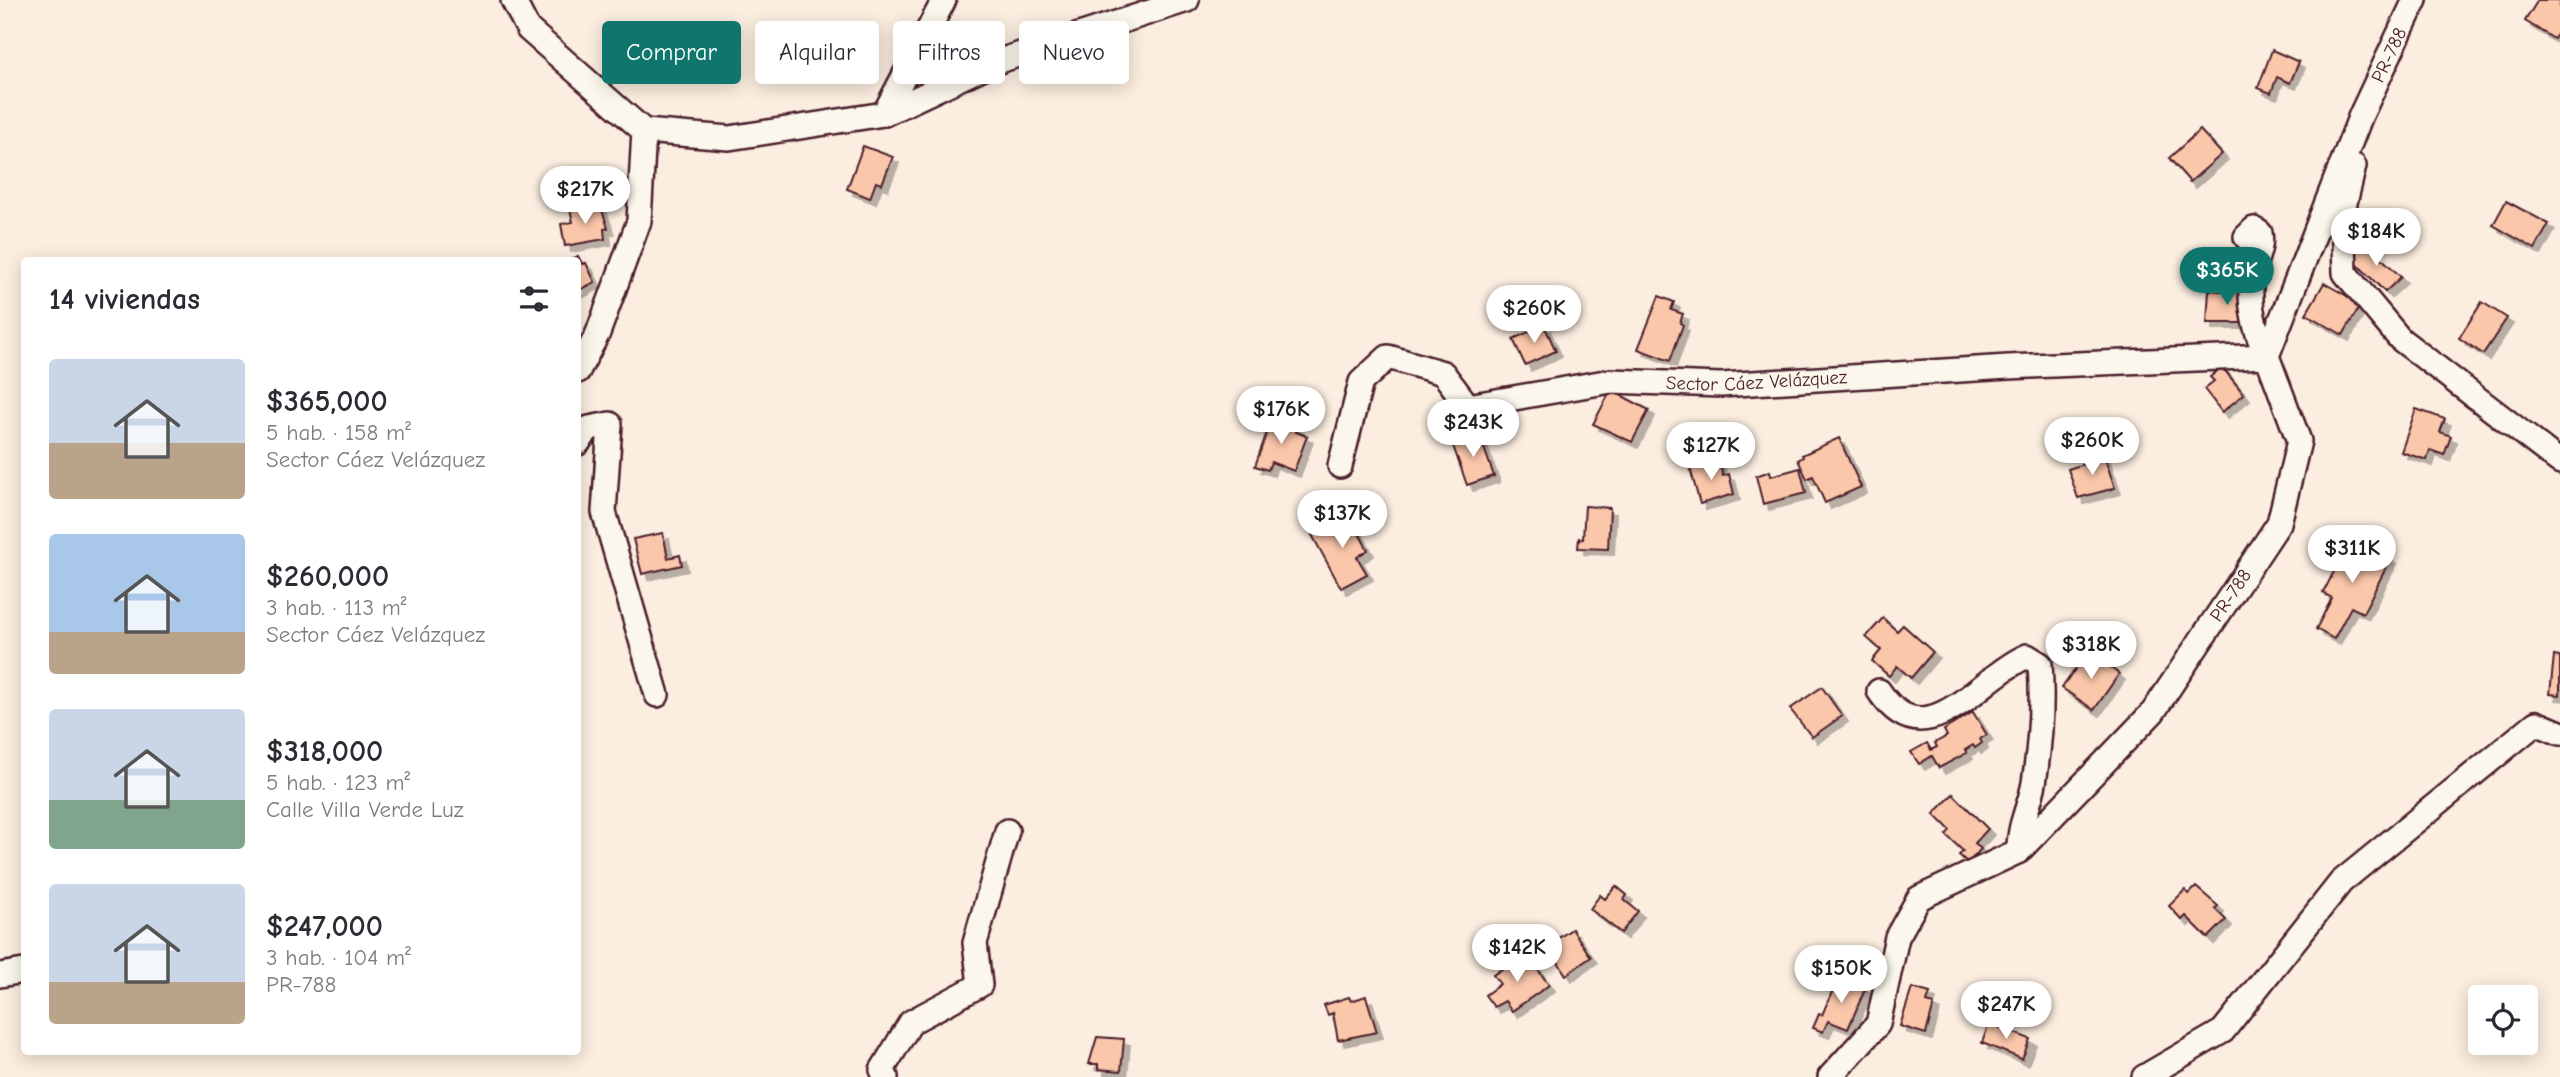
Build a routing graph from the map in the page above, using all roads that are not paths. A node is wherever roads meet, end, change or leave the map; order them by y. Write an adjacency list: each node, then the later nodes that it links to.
1 (513, 0): 7 (street)
2 (944, 0): 5 (street)
3 (1187, 0): 5 (street)
4 (2415, 0): 6 (street, PR-788 / PR-788)
5 (884, 114): 7 (street)
6 (2361, 115): 9 (street, PR-788 / PR-788); 12 (street)
7 (644, 131): 10 (street)
8 (2246, 237): 9 (street)
9 (2267, 356): 13 (street, Sector Cáez Velázquez); 18 (street, PR-788 / PR-788)
10 (581, 365)
11 (581, 439): 15 (street)
12 (2560, 462)
13 (1340, 466)
14 (1879, 691): 18 (street)
15 (657, 695)
16 (2560, 733): 23 (street)
17 (1007, 831): 21 (street)
18 (2019, 851): 22 (street, PR-788 / PR-788)
19 (21, 972): 20 (street)
20 (0, 975)
21 (886, 1077)
22 (1829, 1077)
23 (2144, 1077)

